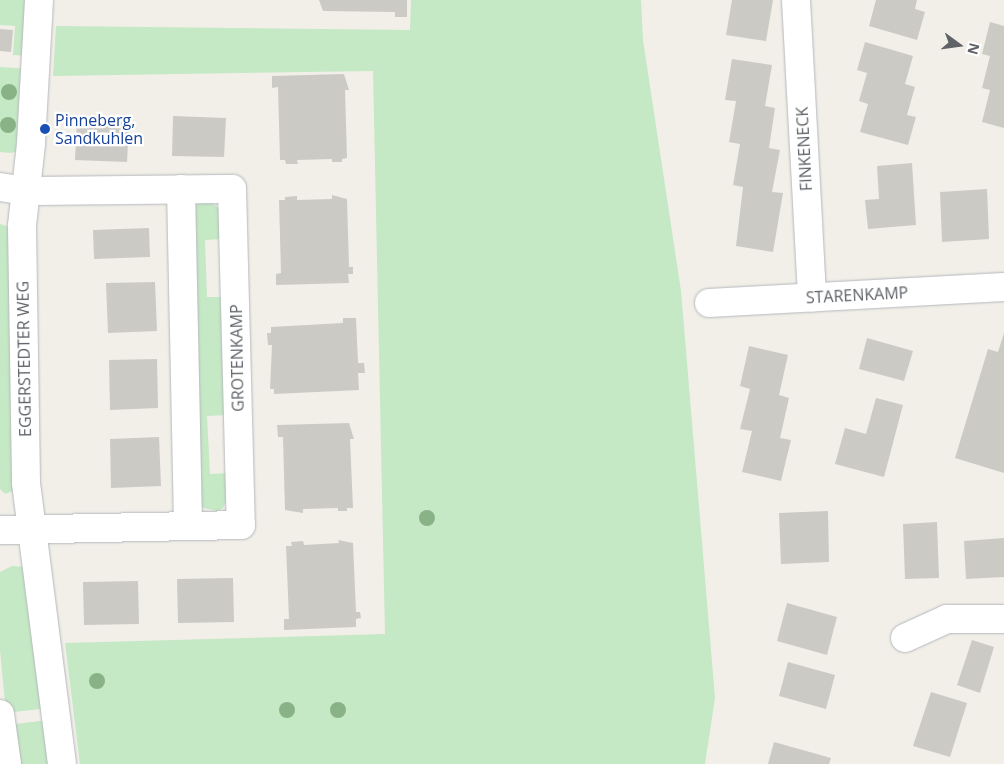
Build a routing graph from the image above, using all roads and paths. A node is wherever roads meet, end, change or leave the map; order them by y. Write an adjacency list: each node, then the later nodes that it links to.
1 (39, 0): 4 (street, EGGERSTEDTER WEG)
2 (796, 0): 6 (street, FINKENECK)
3 (181, 188): 4 (street, GROTENKAMP); 8 (street); 8 (street, GROTENKAMP)
4 (13, 189): 9 (street, EGGERSTEDTER WEG)
5 (1004, 287): 6 (street, STARENKAMP)
6 (812, 298): 7 (street, STARENKAMP)
7 (709, 303)
8 (188, 525): 9 (street, GROTENKAMP)
9 (33, 527): 10 (street); 15 (street, EGGERSTEDTER WEG)
10 (0, 530)
11 (1004, 619): 12 (street)
12 (905, 638)
13 (0, 714): 14 (street)
14 (6, 764)
15 (62, 764)

